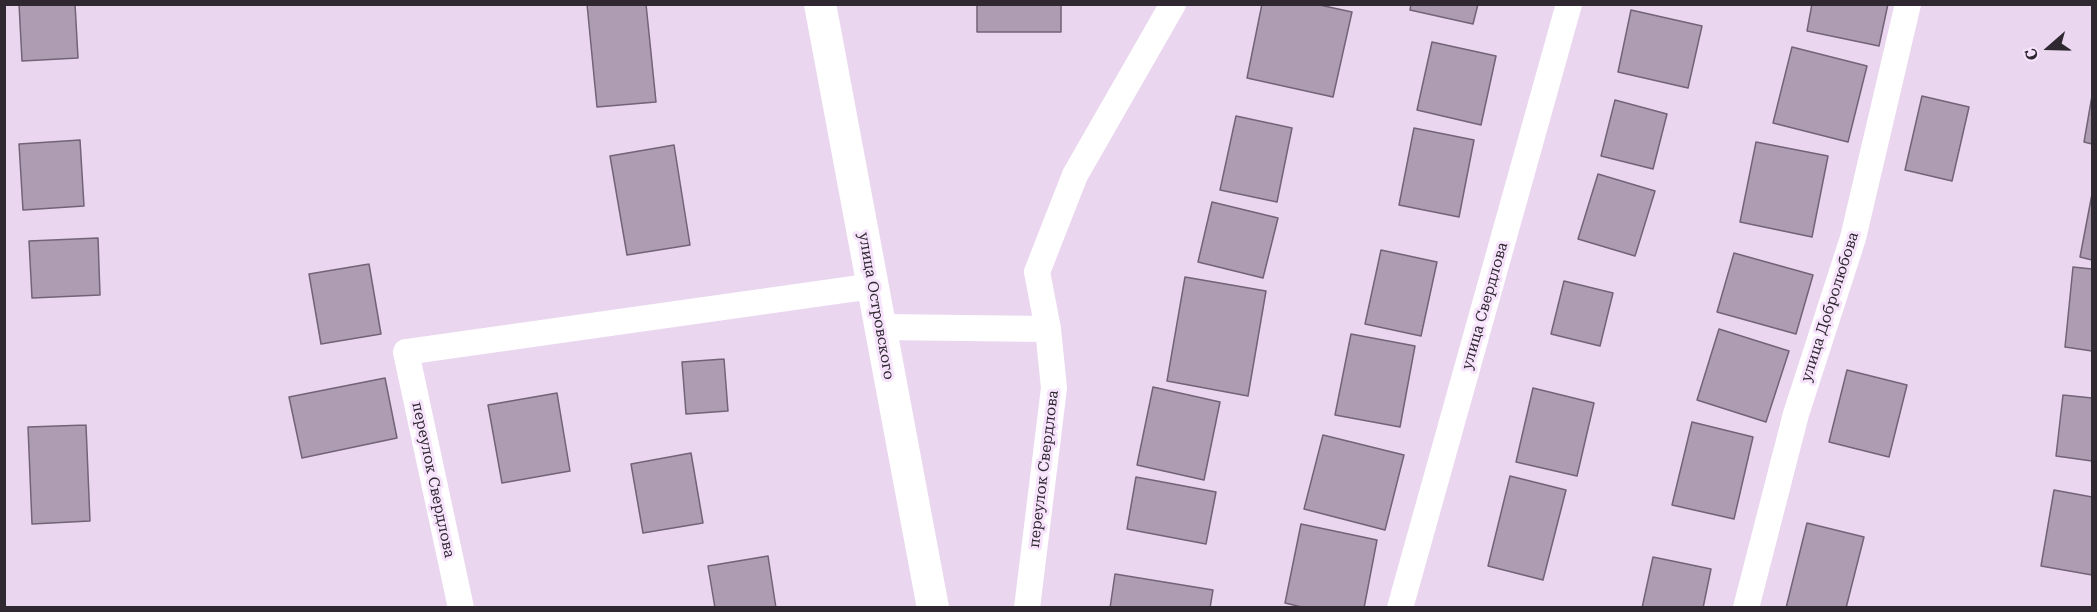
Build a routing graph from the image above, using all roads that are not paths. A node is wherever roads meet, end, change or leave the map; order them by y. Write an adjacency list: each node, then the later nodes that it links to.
1 (819, 4): 5 (street, улица Островского)
2 (1173, 4): 7 (street, переулок Свердлова)
3 (1569, 4): 11 (street, улица Свердлова)
4 (1908, 4): 12 (street, улица Добролюбова)
5 (873, 286): 6 (street, улица Островского); 8 (street, переулок Свердлова)
6 (879, 327): 7 (street); 9 (street, улица Островского)
7 (1048, 329): 10 (street, переулок Свердлова)
8 (461, 608)
9 (933, 608)
10 (1027, 608)
11 (1401, 608)
12 (1746, 608)

